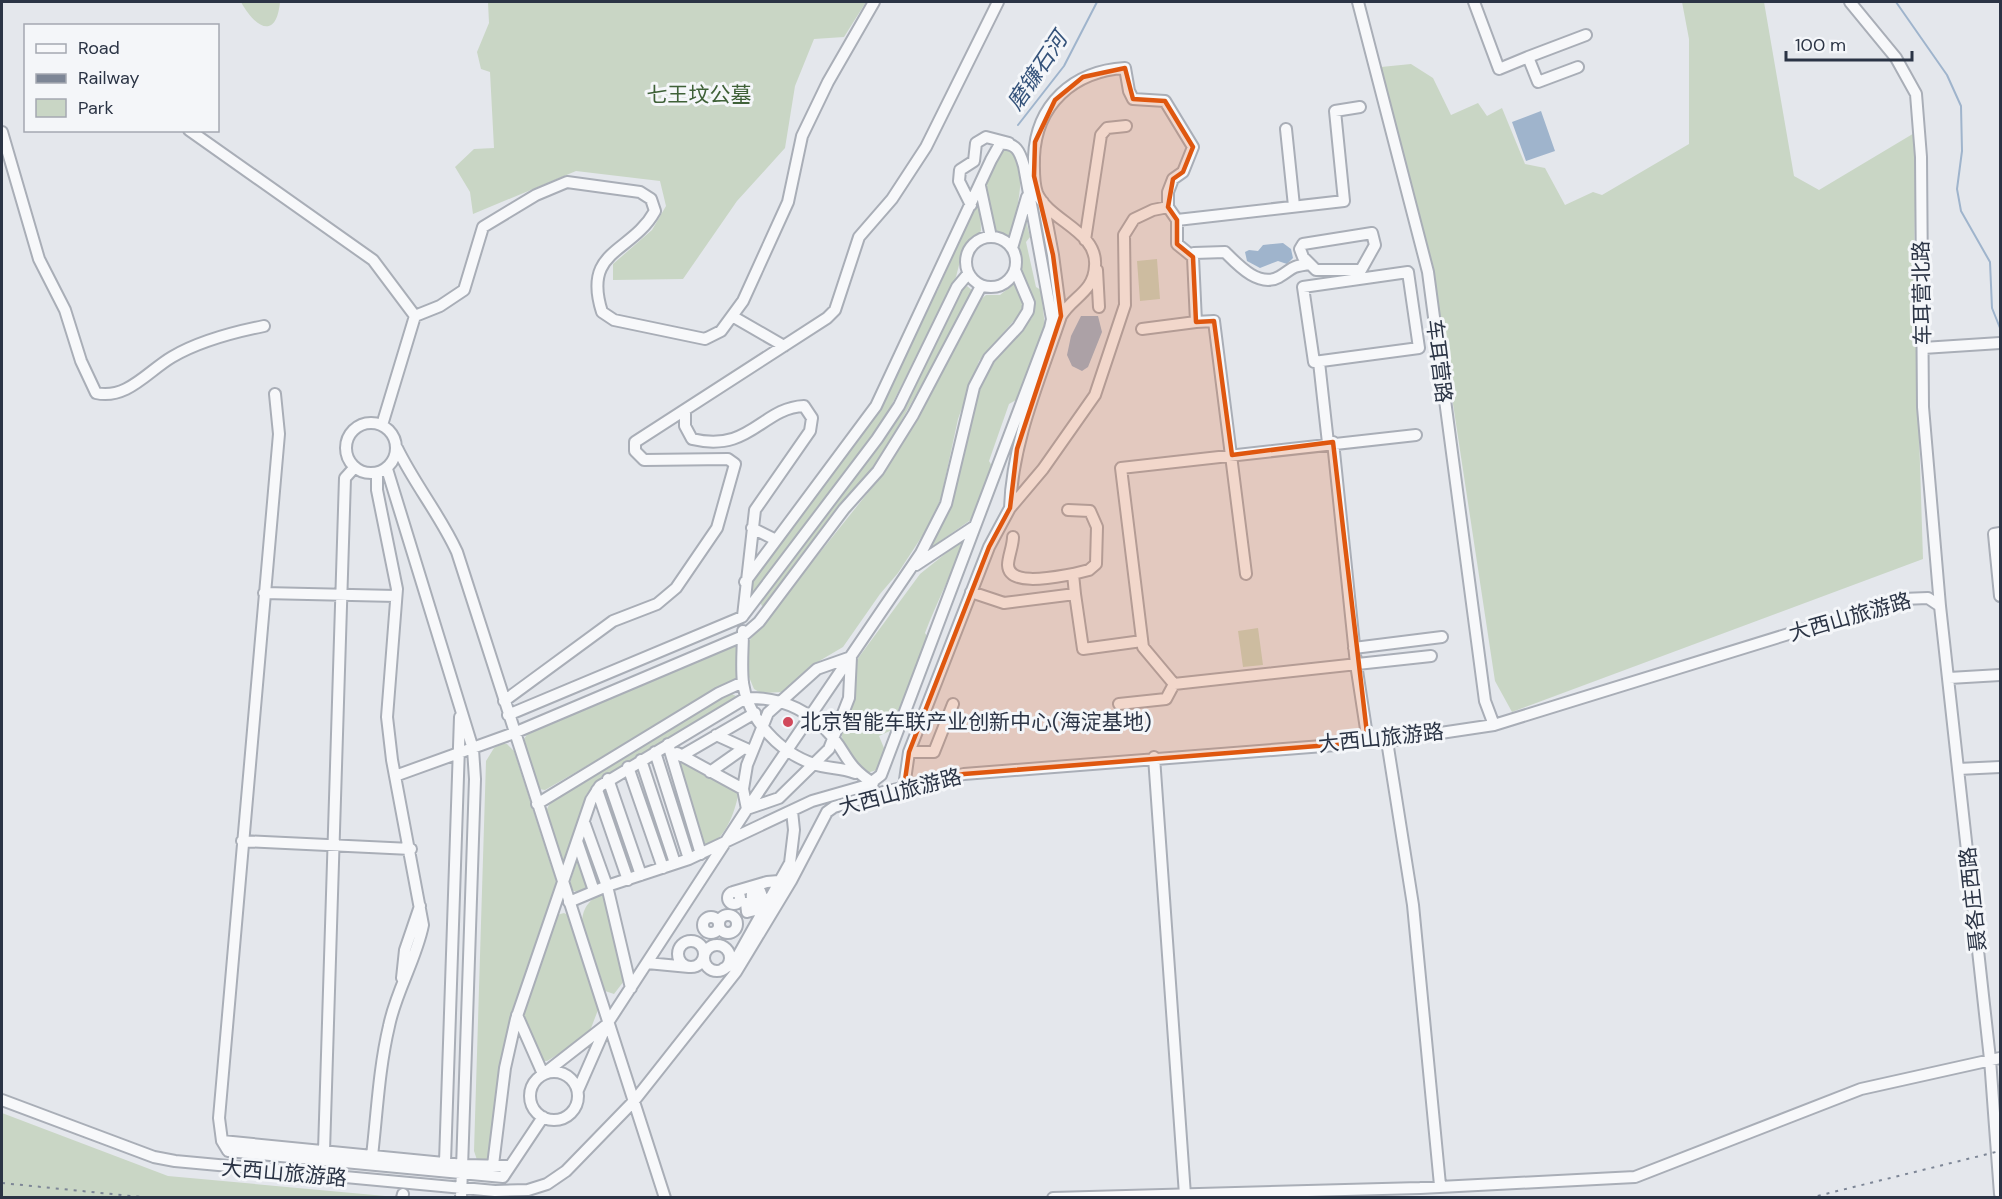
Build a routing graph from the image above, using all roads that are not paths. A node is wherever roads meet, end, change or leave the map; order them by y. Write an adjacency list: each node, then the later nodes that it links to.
1 (874, 2): 33 (street)
2 (998, 2): 39 (street)
3 (1358, 2): 93 (street, 车耳营路)
4 (1474, 2): 7 (street)
5 (1850, 2): 40 (street, 车耳营北路)
6 (1586, 34): 7 (street)
7 (1528, 57): 8 (street)
8 (1578, 67)
9 (1360, 107): 19 (street)
10 (1125, 126): 23 (street)
11 (1286, 129): 19 (street)
12 (2, 132): 36 (street)
13 (192, 132): 32 (street)
14 (1012, 144): 15 (street); 16 (street); 18 (street)
15 (980, 186): 18 (street); 22 (street)
16 (1028, 194): 24 (street); 53 (street)
17 (1042, 202): 20 (street); 23 (street); 34 (street)
18 (971, 205): 57 (street)
19 (1294, 206): 21 (street)
20 (1168, 207): 21 (street); 51 (street)
21 (1177, 220): 25 (street)
22 (991, 237): 24 (street); 29 (street)
23 (1085, 240): 26 (street)
24 (1012, 248): 28 (street)
25 (1193, 257): 27 (street); 35 (street)
26 (1096, 264): 31 (street); 34 (street)
27 (1309, 264): 27 (street)
28 (1015, 270): 30 (street); 58 (street)
29 (968, 274): 30 (street); 68 (street)
30 (981, 286): 70 (street)
31 (1099, 307)
32 (415, 316): 33 (street); 44 (street)
33 (732, 316): 39 (street)
34 (1061, 316): 51 (street)
35 (1196, 322): 37 (street); 48 (street)
36 (264, 326)
37 (1142, 329)
38 (2001, 343): 40 (street)
39 (784, 346): 43 (street)
40 (1923, 348): 69 (street, 车耳营北路)
41 (1319, 362): 41 (street); 46 (street)
42 (275, 394): 63 (street)
43 (685, 410): 54 (street); 84 (street)
44 (382, 425): 47 (street); 49 (street)
45 (1416, 435): 46 (street)
46 (1330, 443): 48 (street); 75 (street)
47 (397, 448): 50 (street); 84 (street)
48 (1232, 455): 60 (street); 74 (street)
49 (354, 468): 50 (street); 65 (street)
50 (382, 471): 66 (street); 88 (street)
51 (1010, 508): 62 (street)
52 (1068, 510): 59 (street)
53 (975, 526): 58 (street); 119 (street)
54 (752, 528): 57 (street); 61 (street)
55 (2001, 533): 67 (street)
56 (1013, 537): 59 (street)
57 (776, 540): 61 (street)
58 (911, 568): 77 (street)
59 (1073, 574): 64 (street)
60 (1246, 574)
61 (745, 582): 71 (street)
62 (971, 592): 64 (street); 105 (street)
63 (264, 593): 65 (street); 128 (street)
64 (1075, 594): 74 (street)
65 (341, 596): 66 (street); 130 (street)
66 (396, 596): 117 (street)
67 (2001, 596)
68 (756, 599): 70 (street); 71 (street)
69 (1940, 606): 80 (street, 聂各庄西路); 93 (street, 大西山旅游路)
70 (767, 612): 72 (street)
71 (742, 617): 72 (street); 90 (street)
72 (742, 636): 81 (street); 94 (street)
73 (1442, 637): 75 (street)
74 (1142, 641): 82 (street)
75 (1354, 648): 78 (street)
76 (1431, 656): 78 (street)
77 (851, 657): 85 (street); 91 (street); 96 (street)
78 (1356, 664): 82 (street); 98 (street)
79 (2001, 675): 80 (street)
80 (1949, 678): 114 (street, 聂各庄西路)
81 (743, 682): 83 (street); 123 (street)
82 (1174, 684): 87 (street)
83 (747, 698): 85 (street); 89 (street); 99 (street)
84 (504, 701): 90 (street)
85 (782, 702): 91 (street); 92 (street)
86 (953, 704): 105 (street)
87 (1119, 704)
88 (460, 711): 101 (street); 106 (street)
89 (755, 713): 92 (street); 95 (street)
90 (508, 715): 94 (street)
91 (810, 717): 96 (street); 103 (street)
92 (763, 725): 102 (street); 103 (street)
93 (1494, 725): 97 (street, 大西山旅游路)
94 (514, 733): 101 (street); 123 (street)
95 (716, 735): 100 (street); 102 (street)
96 (832, 739): 111 (street); 116 (street)
97 (1387, 741): 98 (street, 大西山旅游路); 171 (street)
98 (1368, 742): 108 (street, 大西山旅游路)
99 (669, 746): 104 (street); 107 (street); 132 (street)
100 (697, 747): 107 (street); 110 (street)
101 (472, 749): 106 (street); 168 (street)
102 (748, 750): 115 (street); 121 (street)
103 (787, 751): 111 (street); 124 (street)
104 (655, 752): 109 (street); 133 (street)
105 (909, 752): 120 (street)
106 (458, 754): 117 (street); 164 (street)
107 (681, 756): 110 (street)
108 (1154, 758): 120 (street, 大西山旅游路); 174 (street)
109 (641, 760): 112 (street); 134 (street)
110 (694, 763): 115 (street)
111 (814, 765): 116 (street); 124 (street)
112 (628, 767): 118 (street); 135 (street)
113 (2001, 767): 114 (street)
114 (1958, 769): 155 (street, 聂各庄西路)
115 (710, 772): 121 (street)
116 (860, 775): 119 (street)
117 (395, 776): 131 (street)
118 (609, 779): 122 (street); 136 (street)
119 (873, 783): 125 (street)
120 (904, 787): 159 (street, 大西山旅游路)
121 (743, 789): 124 (street)
122 (597, 790): 126 (street); 137 (street)
123 (537, 804): 139 (street)
124 (747, 809): 129 (street)
125 (792, 810): 129 (street); 138 (street)
126 (584, 822): 127 (street); 140 (street)
127 (577, 841): 139 (street); 141 (street)
128 (242, 842): 130 (street); 161 (street)
129 (727, 843): 132 (street); 149 (street)
130 (333, 847): 131 (street); 162 (street)
131 (411, 849): 163 (street)
132 (701, 854): 133 (street)
133 (689, 859): 134 (street)
134 (675, 863): 135 (street)
135 (663, 868): 136 (street)
136 (641, 875): 137 (street)
137 (628, 880): 140 (street)
138 (779, 881): 142 (street); 143 (street)
139 (562, 885): 144 (street); 153 (street)
140 (607, 886): 141 (street); 152 (street)
141 (594, 891): 144 (street)
142 (733, 892)
143 (766, 895): 145 (street); 147 (street)
144 (569, 902): 154 (street)
145 (753, 902)
146 (720, 924): 147 (street)
147 (753, 927): 151 (street)
148 (705, 956): 150 (street); 150 (street); 151 (street); 151 (street)
149 (647, 963): 150 (street); 152 (street)
150 (689, 967)
151 (723, 969)
152 (631, 988): 154 (street)
153 (518, 1015): 156 (street); 166 (street)
154 (607, 1024): 156 (street); 157 (street); 159 (street)
155 (1995, 1059): 170 (street, 聂各庄西路); 171 (street)
156 (544, 1073): 157 (street); 160 (street)
157 (578, 1090): 160 (street)
158 (2, 1100): 172 (street, 大西山旅游路)
159 (634, 1101): 172 (street, 大西山旅游路); 175 (street)
160 (543, 1117): 167 (street)
161 (222, 1141): 162 (street); 165 (street)
162 (324, 1151): 163 (street)
163 (372, 1156): 164 (street)
164 (445, 1162): 168 (street)
165 (403, 1166): 168 (street); 169 (street)
166 (493, 1166): 167 (street); 168 (street)
167 (510, 1166): 168 (street)
168 (464, 1169): 172 (street)
169 (403, 1179)
170 (2000, 1180): 173 (street, 聂各庄西路)
171 (1440, 1185): 174 (street)
172 (461, 1193)
173 (2001, 1194)
174 (1185, 1195): 176 (street)
175 (665, 1197)
176 (1053, 1197)

